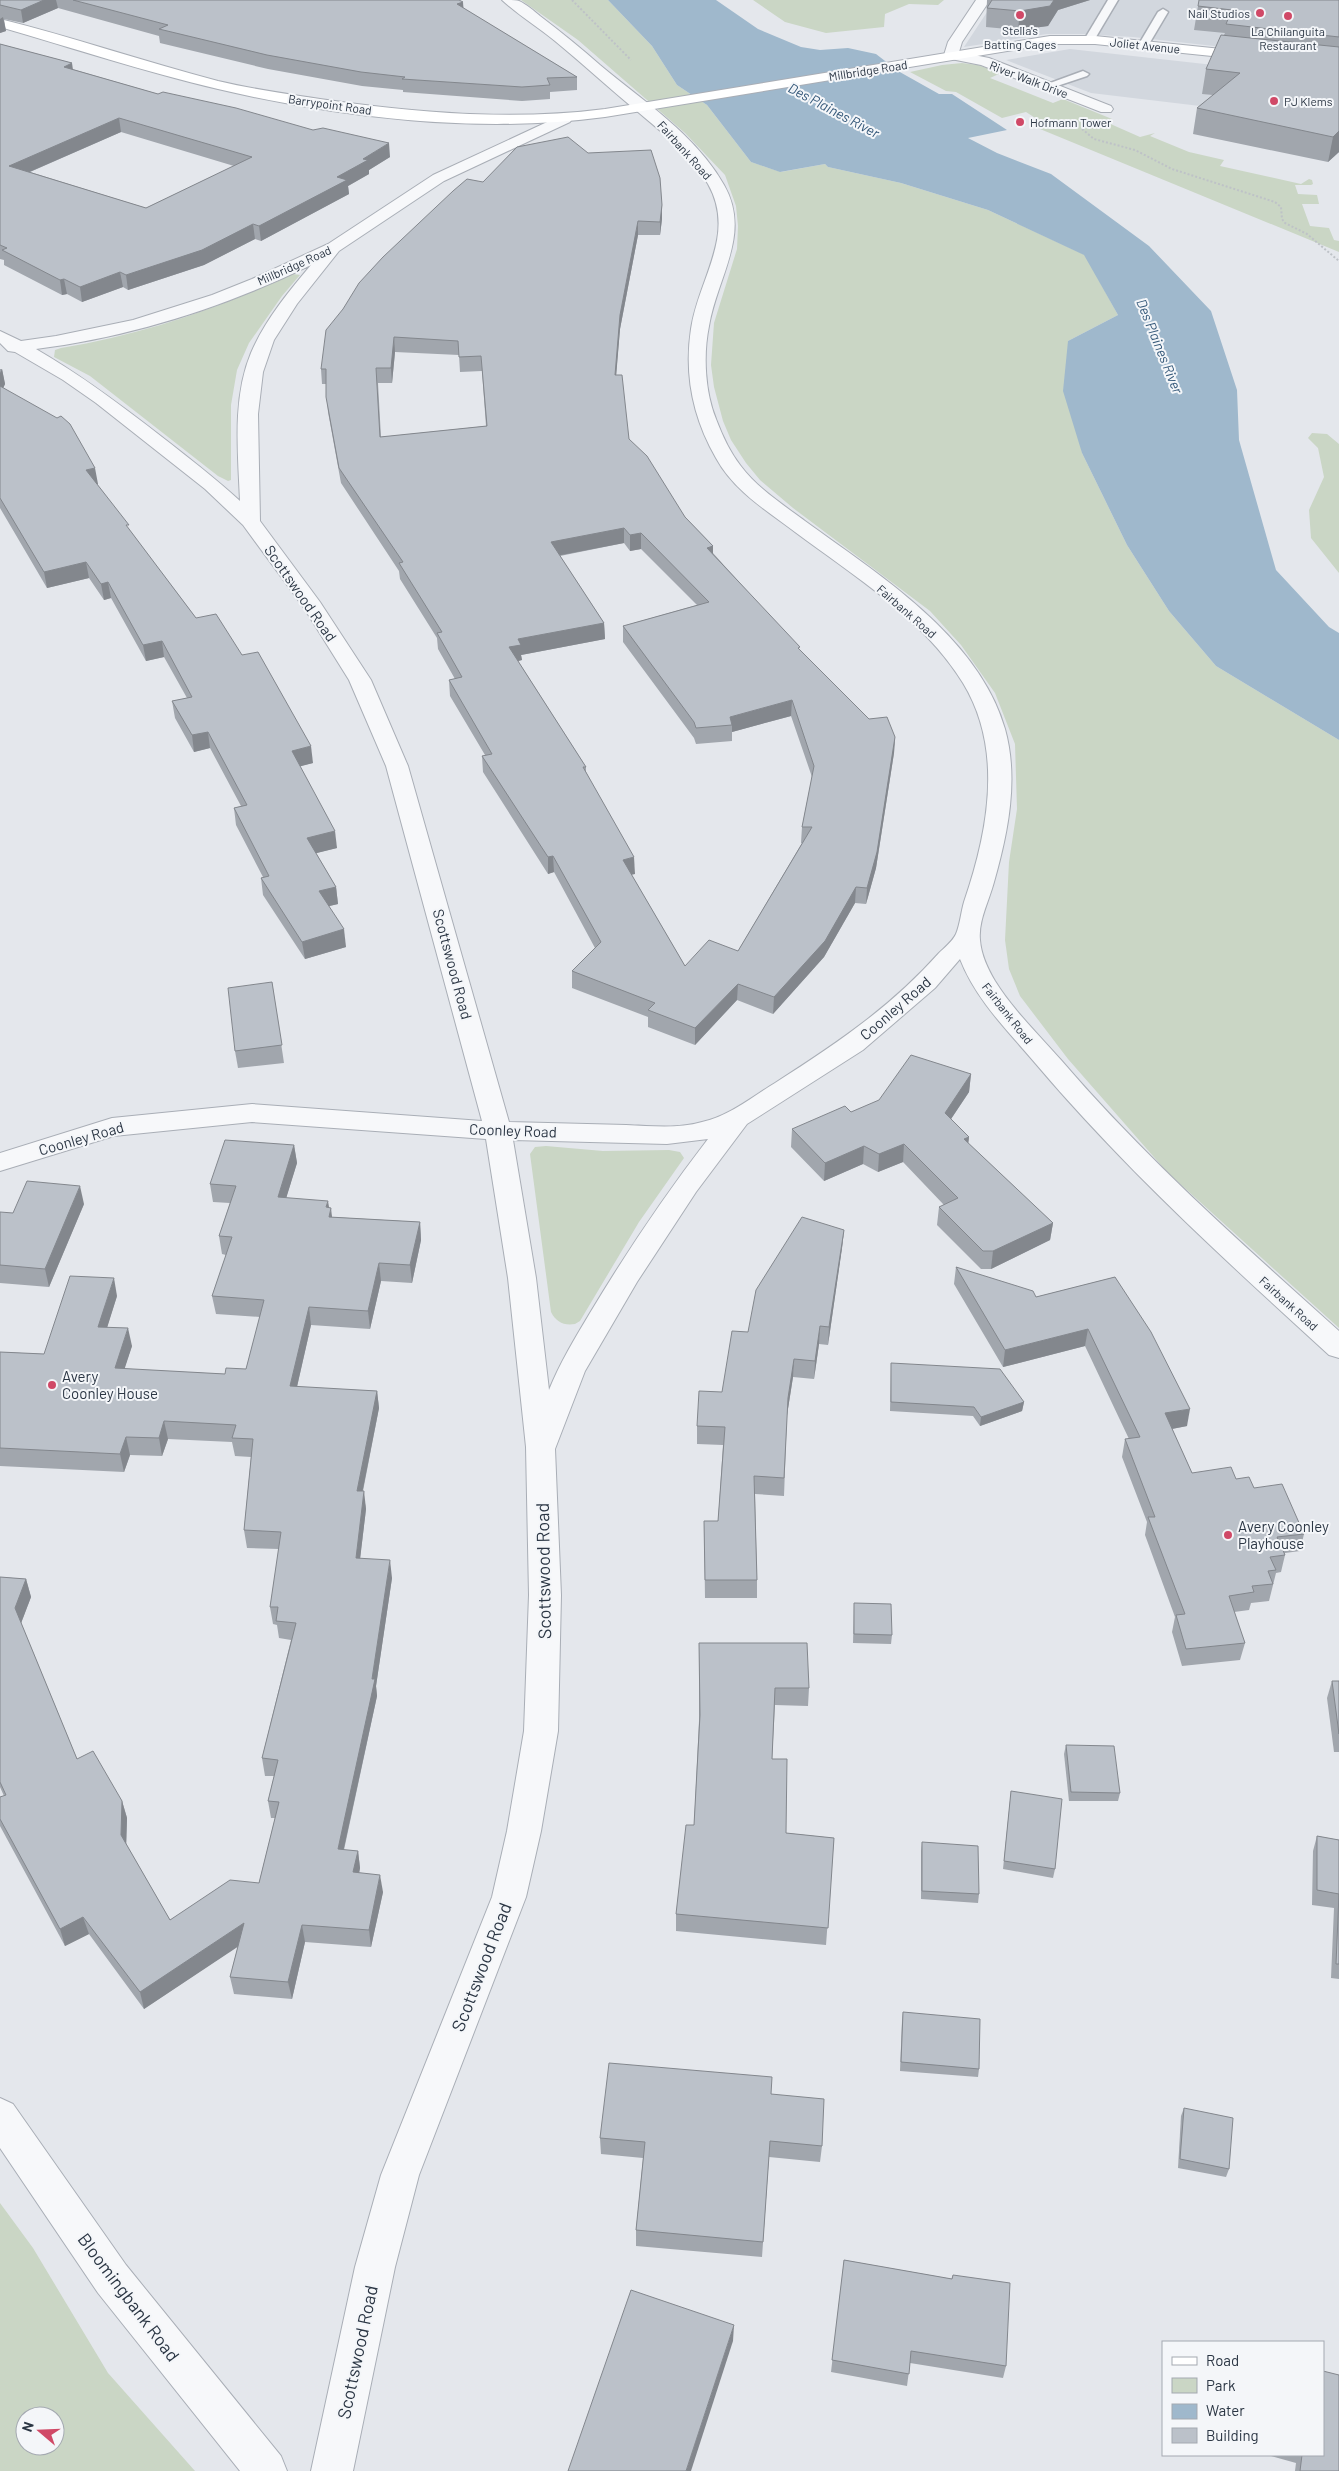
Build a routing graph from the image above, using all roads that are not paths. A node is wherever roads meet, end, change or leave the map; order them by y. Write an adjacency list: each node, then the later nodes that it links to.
1 (509, 0): 13 (street, Fairbank Road)
2 (983, 0): 8 (street)
3 (1113, 0): 6 (lane)
4 (1163, 12): 7 (lane)
5 (0, 23): 15 (street, Barrypoint Road)
6 (1089, 40): 7 (street, Joliet Avenue); 8 (street, Joliet Avenue)
7 (1144, 44): 9 (street, Joliet Avenue)
8 (951, 55): 11 (street, River Walk Drive); 12 (street, Millbridge Road)
9 (1270, 58)
10 (1083, 74): 11 (lane)
11 (1048, 86): 14 (street, River Walk Drive)
12 (667, 103): 13 (street, Barrypoint Road)
13 (642, 107): 15 (street, Barrypoint Road); 19 (street, Fairbank Road)
14 (1106, 109)
15 (565, 119): 16 (street, Millbridge Road)
16 (335, 247): 17 (street, Millbridge Road); 18 (street)
17 (7, 344): 18 (street, Scottswood Road)
18 (250, 520): 21 (street, Scottswood Road)
19 (966, 938): 20 (street, Coonley Road); 23 (street, Fairbank Road)
20 (738, 1118): 21 (street, Coonley Road); 24 (street, Scottswood Road)
21 (498, 1131): 22 (street, Coonley Road); 24 (street, Scottswood Road)
22 (0, 1162)
23 (1339, 1348)
24 (540, 1449): 27 (street, Scottswood Road)
25 (0, 2116): 26 (street, Bloomingbank Road)
26 (266, 2471)
27 (332, 2471)

